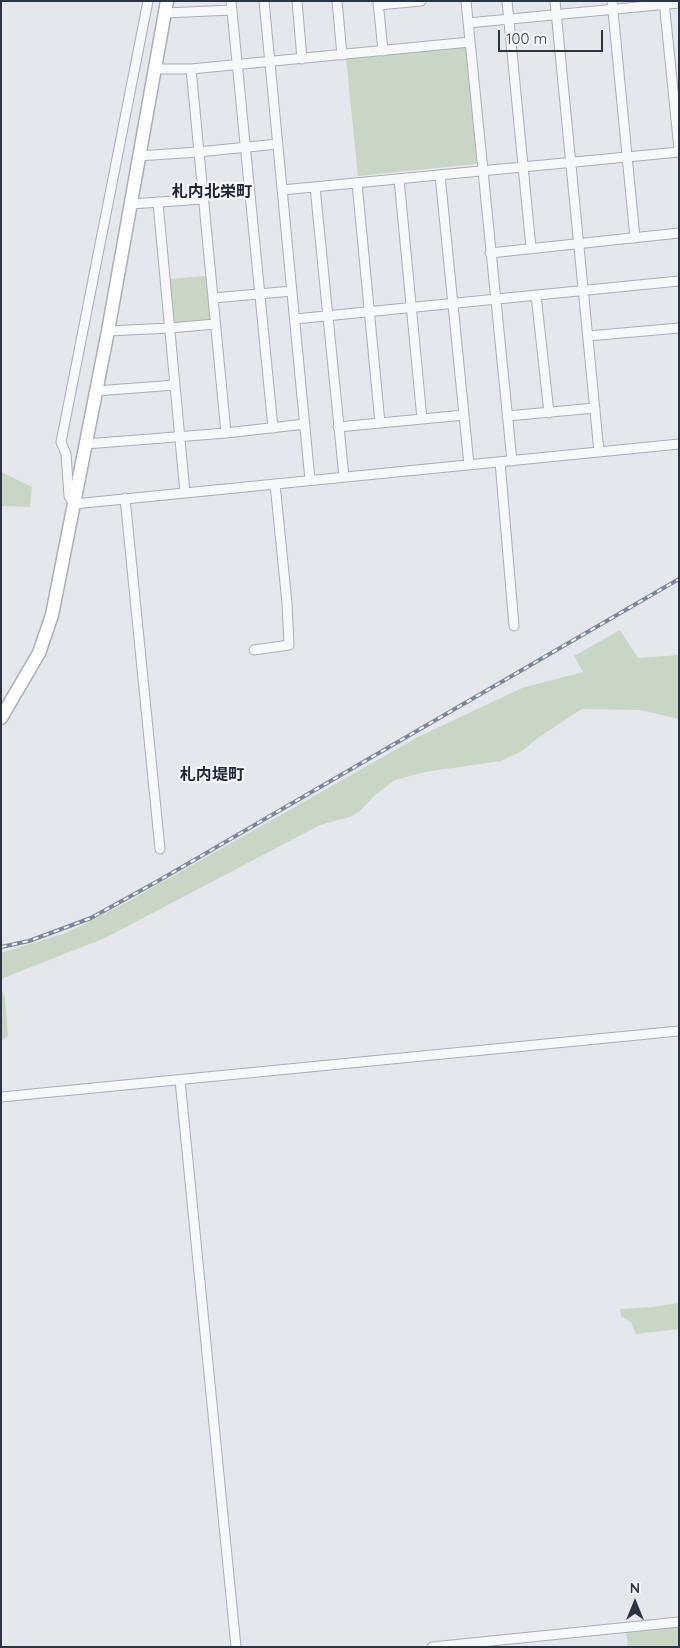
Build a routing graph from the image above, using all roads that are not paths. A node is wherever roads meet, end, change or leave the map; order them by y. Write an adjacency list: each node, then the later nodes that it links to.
1 (148, 1): 90 (street)
2 (264, 1): 22 (street)
3 (297, 1): 21 (street)
4 (337, 1): 20 (street)
5 (421, 1): 9 (street)
6 (466, 1): 17 (street)
7 (507, 1): 16 (street)
8 (556, 1): 15 (street)
9 (378, 3): 19 (street)
10 (664, 3): 11 (street); 12 (street); 28 (street)
11 (679, 3)
12 (613, 5): 15 (street); 32 (street)
13 (232, 6): 14 (street); 23 (street)
14 (166, 7): 24 (street)
15 (557, 14): 16 (street); 33 (street)
16 (509, 19): 17 (street); 34 (street)
17 (468, 22): 18 (street)
18 (470, 42): 19 (street); 35 (street)
19 (383, 51): 20 (street)
20 (342, 54): 21 (street)
21 (302, 59): 22 (street)
22 (270, 62): 23 (street); 26 (street)
23 (237, 65): 25 (street); 27 (street)
24 (154, 69): 25 (street); 31 (street)
25 (191, 69): 29 (street)
26 (278, 144): 27 (street); 40 (street)
27 (245, 148): 29 (street); 52 (street)
28 (679, 148)
29 (198, 152): 31 (street); 41 (street)
30 (679, 152): 32 (street)
31 (138, 156): 43 (street)
32 (627, 157): 33 (street); 45 (street)
33 (570, 163): 34 (street); 46 (street)
34 (524, 167): 35 (street); 47 (street)
35 (483, 171): 36 (street); 48 (street)
36 (440, 175): 37 (street); 56 (street)
37 (399, 179): 38 (street); 57 (street)
38 (357, 183): 39 (street); 58 (street)
39 (315, 187): 40 (street); 59 (street)
40 (282, 190): 50 (street)
41 (203, 199): 42 (street); 54 (street)
42 (158, 203): 43 (street); 62 (street)
43 (130, 204): 64 (street)
44 (679, 233): 45 (street)
45 (635, 238): 46 (street)
46 (579, 244): 47 (street); 51 (street)
47 (531, 248): 48 (street)
48 (490, 253): 55 (street)
49 (679, 281): 51 (street)
50 (292, 290): 52 (street); 60 (street)
51 (584, 290): 53 (street); 65 (street)
52 (259, 293): 54 (street); 76 (street)
53 (536, 295): 55 (street); 69 (street)
54 (213, 298): 61 (street)
55 (495, 299): 56 (street); 71 (street)
56 (453, 303): 57 (street); 70 (street)
57 (411, 307): 58 (street); 72 (street)
58 (369, 312): 59 (street); 73 (street)
59 (328, 316): 60 (street); 75 (street)
60 (295, 319): 74 (street)
61 (215, 324): 62 (street); 77 (street)
62 (170, 328): 64 (street); 66 (street)
63 (679, 328): 65 (street)
64 (108, 331): 67 (street)
65 (588, 336): 68 (street)
66 (175, 385): 67 (street); 78 (street)
67 (96, 391): 79 (street)
68 (595, 408): 69 (street); 81 (street)
69 (549, 413): 71 (street)
70 (464, 414): 72 (street); 84 (street)
71 (507, 416): 82 (street)
72 (422, 419): 73 (street)
73 (380, 423): 75 (street)
74 (306, 424): 76 (street); 86 (street)
75 (338, 427): 85 (street)
76 (273, 428): 77 (street)
77 (226, 433): 78 (street)
78 (180, 437): 79 (street); 88 (street)
79 (86, 444): 90 (street)
80 (679, 444): 81 (street)
81 (599, 452): 82 (street)
82 (512, 461): 83 (street)
83 (500, 462): 84 (street); 91 (street)
84 (469, 465): 85 (street)
85 (344, 477): 86 (street)
86 (310, 480): 87 (street)
87 (275, 484): 88 (street); 92 (street)
88 (185, 493): 89 (street)
89 (125, 498): 90 (street); 94 (street)
90 (74, 504): 93 (street)
91 (514, 626)
92 (254, 650)
93 (1, 718)
94 (160, 849)
95 (679, 1031): 96 (street)
96 (180, 1080): 97 (street); 99 (street)
97 (1, 1097)
98 (679, 1622): 100 (street)
99 (236, 1647)
100 (432, 1647)

